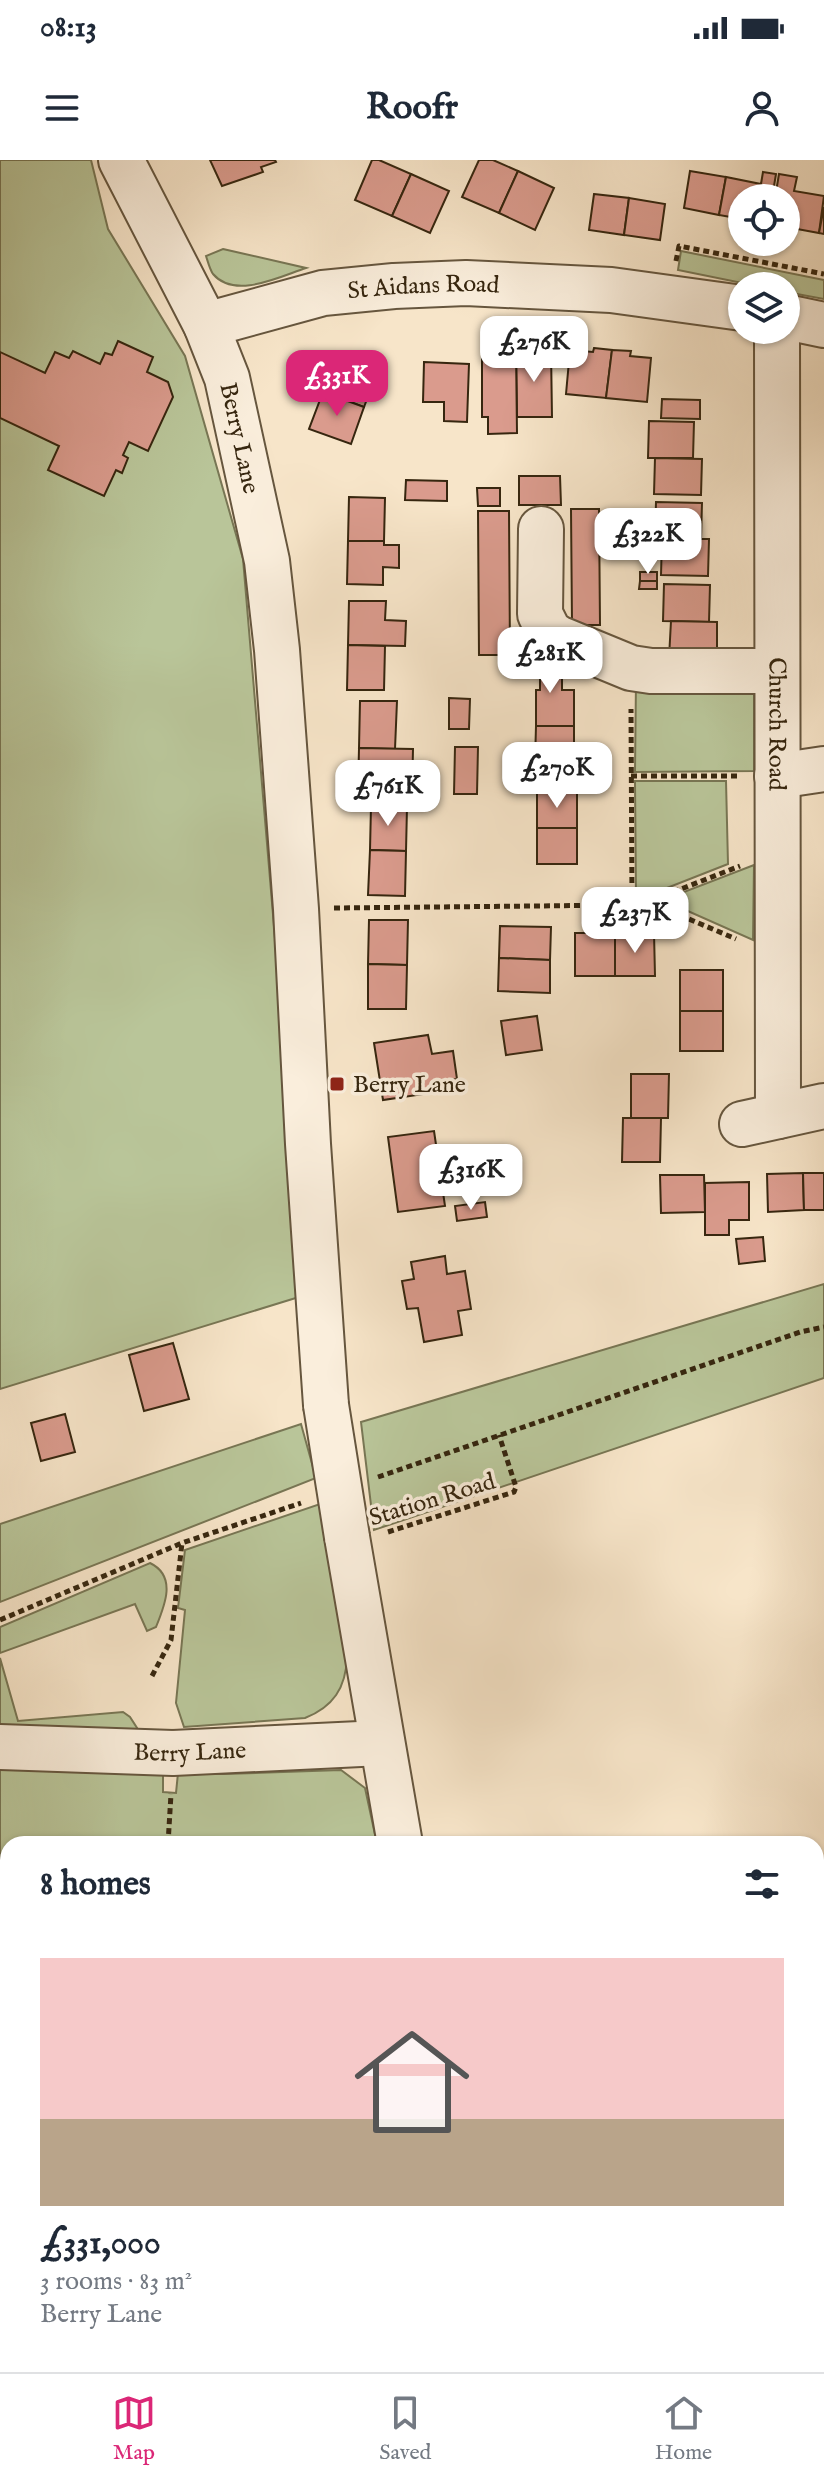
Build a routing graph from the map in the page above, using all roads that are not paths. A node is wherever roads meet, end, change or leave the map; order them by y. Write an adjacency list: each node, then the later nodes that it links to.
1 (121, 160): 4 (street, Berry Lane)
2 (728, 306): 4 (street, St Aidans Road)
3 (800, 320): 5 (street)
4 (206, 325): 12 (street, Berry Lane, bridge)
5 (824, 325)
6 (777, 344): 8 (street, Church Road)
7 (541, 529): 8 (street)
8 (776, 671): 10 (street, Church Road)
9 (824, 769): 10 (street)
10 (777, 776): 11 (street, Church Road)
11 (824, 1106)
12 (381, 1743): 13 (street, Berry Lane); 14 (street, Berry Lane)
13 (0, 1747)
14 (398, 1836)

